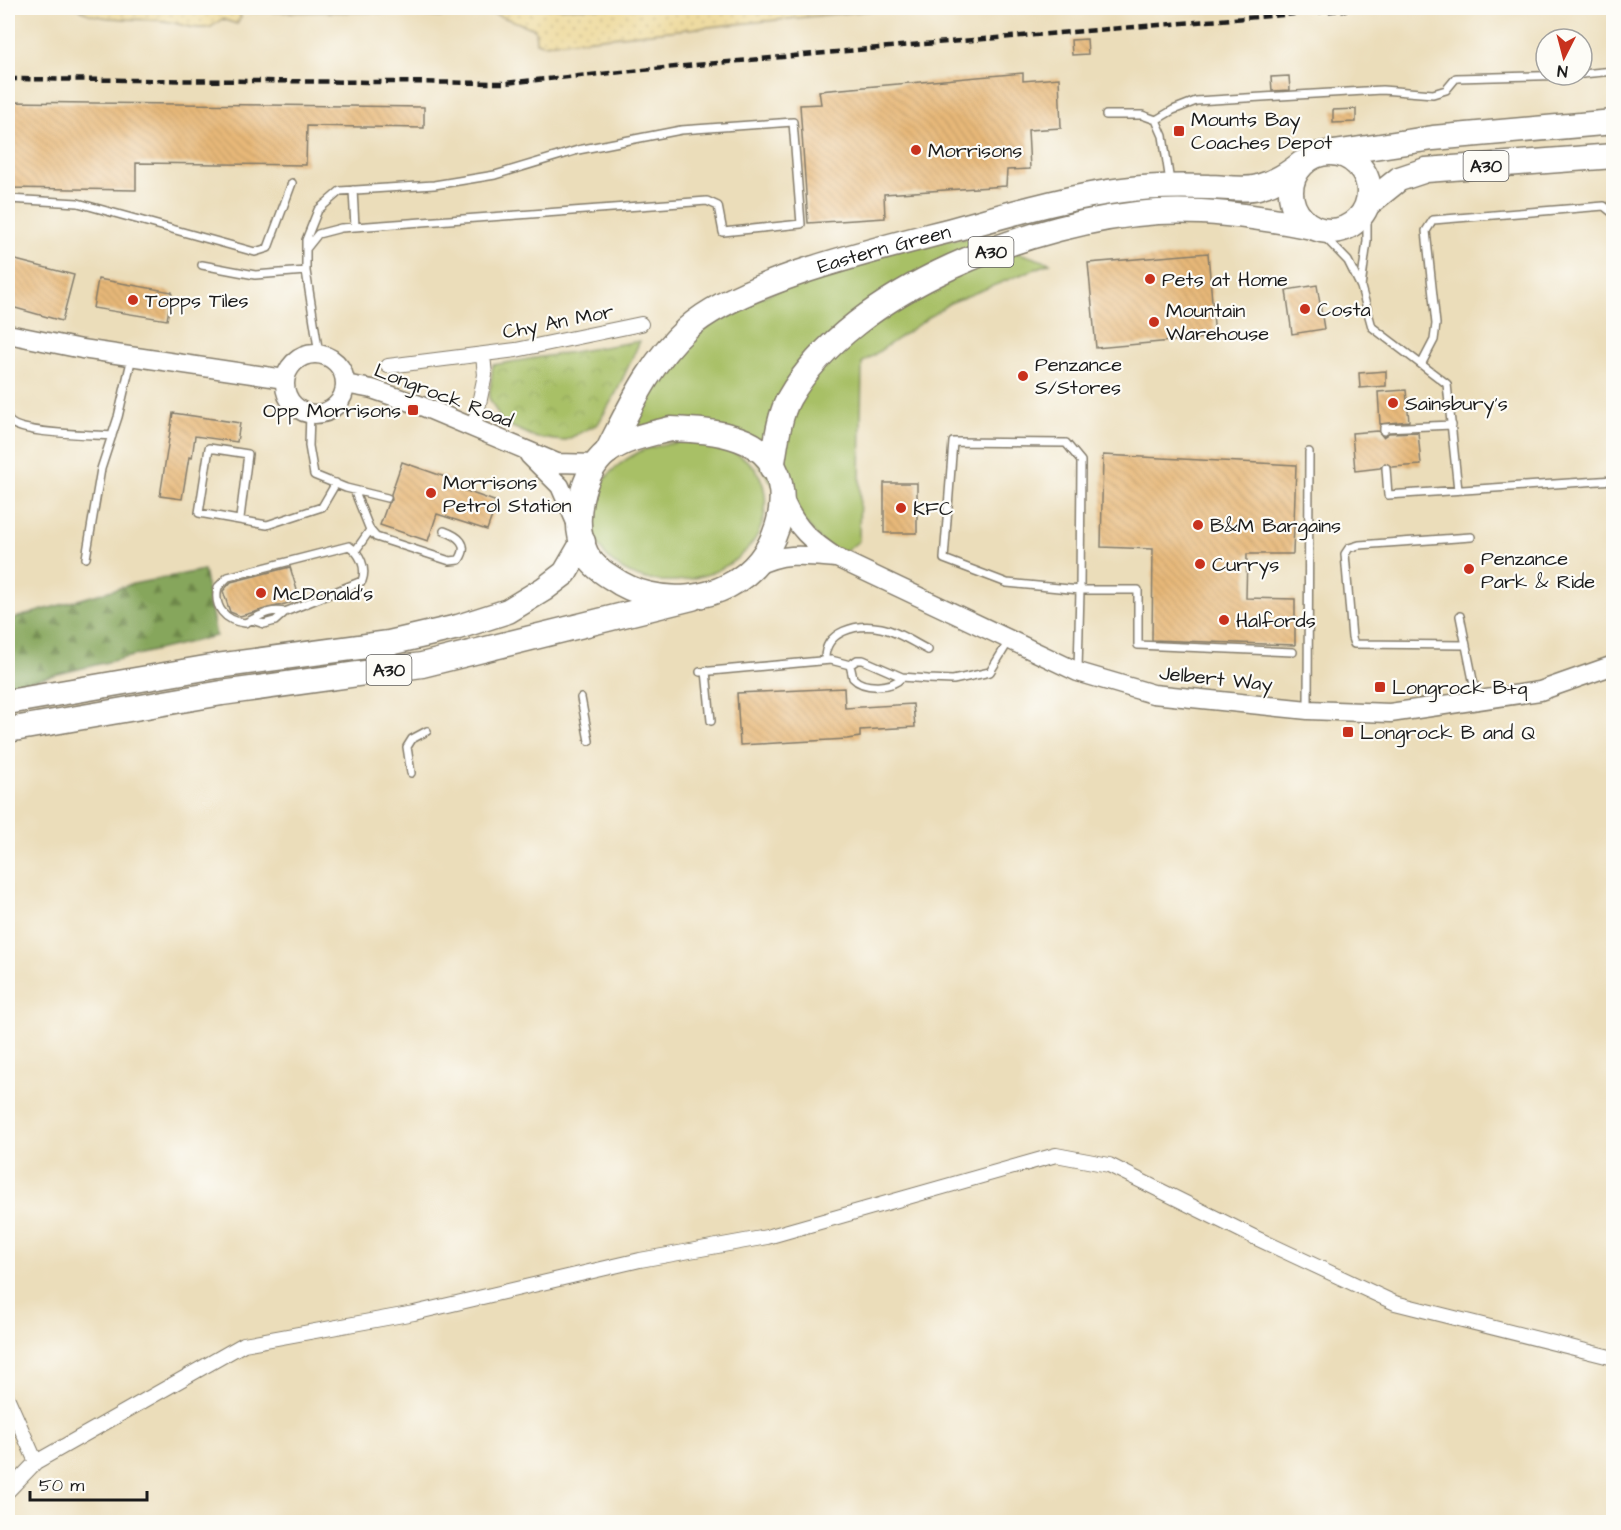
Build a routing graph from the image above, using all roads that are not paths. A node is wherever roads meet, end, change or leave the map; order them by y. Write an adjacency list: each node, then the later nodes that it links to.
1 (1614, 71): 2 (lane)
2 (1594, 73)
3 (1534, 76): 5 (lane)
4 (1106, 115): 5 (lane)
5 (1156, 120): 11 (lane)
6 (1614, 122): 7 (highway, A30)
7 (1334, 153): 9 (highway); 14 (highway)
8 (1614, 156): 14 (highway, A30)
9 (1302, 163): 11 (highway, Eastern Green / A30); 17 (highway)
10 (292, 183): 13 (lane)
11 (1170, 186): 39 (highway, Eastern Green / A30)
12 (353, 190): 16 (lane); 16 (lane); 18 (lane)
13 (8, 198)
14 (1368, 206): 17 (highway); 21 (lane)
15 (1614, 214): 27 (lane)
16 (355, 227): 18 (lane)
17 (1314, 228): 21 (lane); 40 (highway, Eastern Green / A30)
18 (306, 249): 20 (lane)
19 (202, 265): 20 (lane)
20 (306, 271): 24 (lane)
21 (1361, 287): 27 (lane)
22 (641, 324): 25 (street, Chy An Mor)
23 (8, 334): 26 (street)
24 (319, 354): 29 (street); 30 (street)
25 (483, 355): 28 (street, Chy An Mor); 34 (street, Chy An Mor)
26 (132, 357): 29 (street); 36 (lane)
27 (1422, 363): 33 (lane)
28 (388, 366)
29 (285, 379): 32 (street)
30 (345, 384): 32 (street); 34 (street, Longrock Road)
31 (8, 387): 36 (lane)
32 (310, 413): 43 (lane)
33 (1452, 425): 35 (lane); 45 (lane)
34 (474, 428): 37 (street, Longrock Road)
35 (1384, 431)
36 (112, 436): 54 (lane)
37 (525, 451): 39 (street, Longrock Road); 51 (street, Longrock Road)
38 (1309, 452): 74 (lane)
39 (602, 458): 40 (highway); 51 (highway)
40 (772, 468): 47 (highway)
41 (1386, 468): 45 (lane)
42 (1614, 480): 45 (lane)
43 (336, 483): 44 (lane); 48 (lane)
44 (354, 490): 46 (lane); 49 (lane)
45 (1458, 490)
46 (387, 498)
47 (784, 500): 55 (street, Jelbert Way); 56 (highway)
48 (240, 518): 48 (lane)
49 (370, 530): 50 (lane); 53 (lane)
50 (444, 531)
51 (581, 537): 58 (highway); 73 (highway, A30)
52 (1471, 537): 63 (lane)
53 (357, 550): 59 (lane); 61 (lane)
54 (86, 558)
55 (837, 558): 56 (street, Jelbert Way); 62 (street, Jelbert Way)
56 (754, 567): 58 (highway)
57 (1080, 590): 57 (lane); 65 (lane); 69 (lane)
58 (692, 598): 76 (highway, A30)
59 (285, 612): 61 (lane); 61 (lane)
60 (1460, 616): 63 (lane)
61 (252, 620)
62 (1009, 641): 69 (street, Jelbert Way); 70 (lane)
63 (1465, 645): 72 (lane)
64 (928, 650): 66 (lane)
65 (1293, 652)
66 (825, 660): 67 (lane); 75 (lane)
67 (850, 665): 70 (lane); 70 (lane)
68 (1614, 665): 72 (street, Jelbert Way)
69 (1078, 672): 74 (street, Jelbert Way)
70 (902, 677)
71 (580, 698): 78 (lane)
72 (1477, 700): 74 (street, Jelbert Way)
73 (8, 702)
74 (1308, 710)
75 (711, 721)
76 (8, 730)
77 (427, 731): 79 (lane)
78 (589, 741)
79 (411, 773)
80 (1614, 1358): 82 (street)
81 (8, 1399): 82 (street)
82 (36, 1462): 83 (street)
83 (8, 1491)

